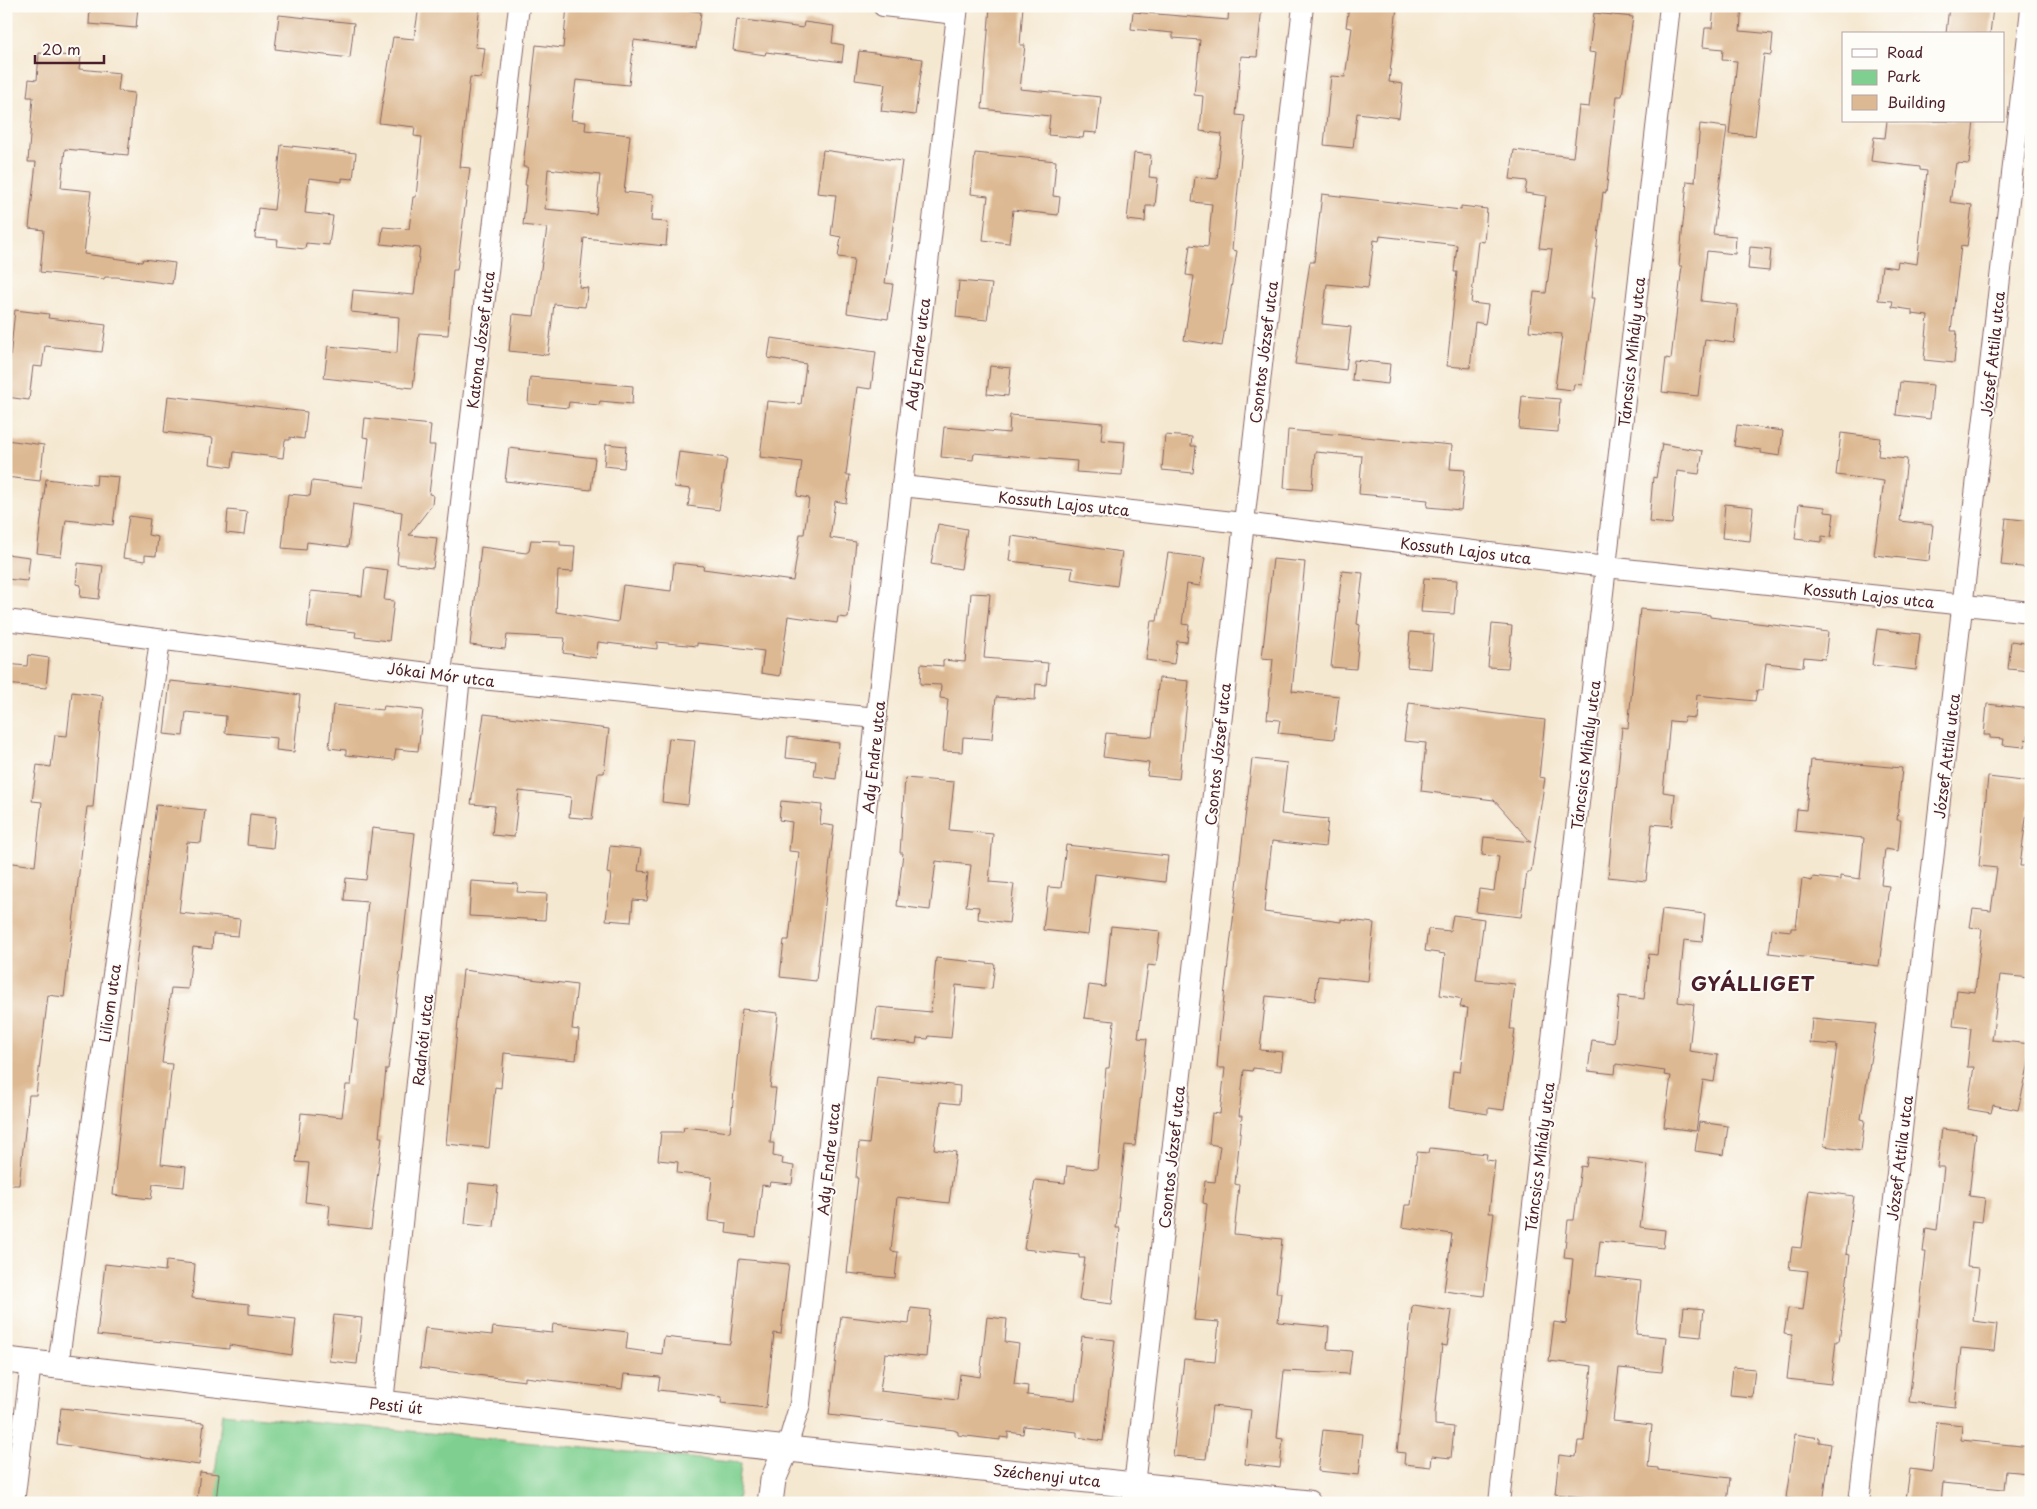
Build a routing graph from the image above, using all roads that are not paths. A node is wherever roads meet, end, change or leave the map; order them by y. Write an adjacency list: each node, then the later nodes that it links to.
1 (519, 6): 14 (street, Katona József utca)
2 (883, 6): 6 (street)
3 (1303, 6): 8 (street, Csontos József utca)
4 (1670, 6): 9 (street, Táncsics Mihály utca)
5 (2031, 9): 10 (street, József Attila utca)
6 (958, 10): 7 (street, Ady Endre utca)
7 (902, 486): 8 (street, Kossuth Lajos utca); 16 (street, Ady Endre utca)
8 (1243, 522): 9 (street, Kossuth Lajos utca); 22 (street, Csontos József utca)
9 (1606, 567): 10 (street, Kossuth Lajos utca); 26 (street, Táncsics Mihály utca)
10 (1964, 605): 11 (street, Kossuth Lajos utca); 27 (street, József Attila utca)
11 (2031, 612)
12 (6, 620): 13 (street, Jókai Mór utca)
13 (160, 640): 14 (street, Jókai Mór utca); 19 (street, Liliom utca)
14 (440, 674): 15 (street, Jókai Mór utca)
15 (460, 677): 16 (street, Jókai Mór utca); 20 (street, Radnóti utca)
16 (877, 718): 21 (street, Ady Endre utca)
17 (6, 1360): 18 (street, Pesti út)
18 (31, 1363): 19 (street, Pesti út); 23 (street)
19 (58, 1366): 20 (street, Pesti út)
20 (383, 1403): 21 (street, Pesti út)
21 (787, 1447): 22 (street, Széchenyi utca); 24 (street, Ady Endre utca)
22 (1133, 1493): 25 (street, Széchenyi utca)
23 (14, 1503)
24 (770, 1503)
25 (1308, 1503)
26 (1499, 1503)
27 (1859, 1503)

